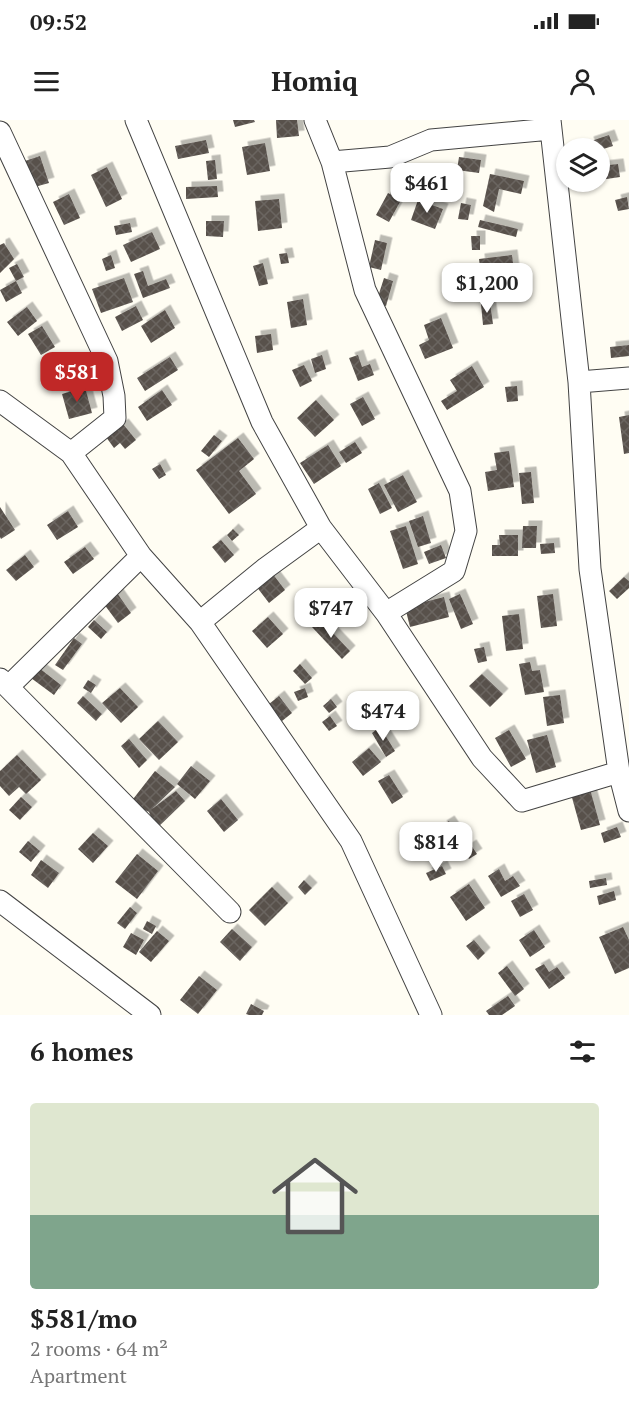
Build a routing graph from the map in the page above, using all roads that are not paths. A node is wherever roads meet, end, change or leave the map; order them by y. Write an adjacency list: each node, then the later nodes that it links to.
1 (136, 120): 10 (street)
2 (315, 120): 5 (street)
3 (551, 125): 5 (street); 7 (street)
4 (0, 132): 9 (street)
5 (332, 162): 12 (street)
6 (629, 378): 7 (street)
7 (579, 382): 15 (street)
8 (0, 401): 9 (street)
9 (71, 453): 11 (street)
10 (321, 528): 12 (street); 13 (street)
11 (141, 556): 13 (street); 14 (street)
12 (386, 613): 15 (street)
13 (200, 622): 20 (street)
14 (4, 683): 18 (street)
15 (619, 772): 16 (street)
16 (629, 811)
17 (0, 901): 19 (street)
18 (230, 912)
19 (150, 1015)
20 (431, 1015)

